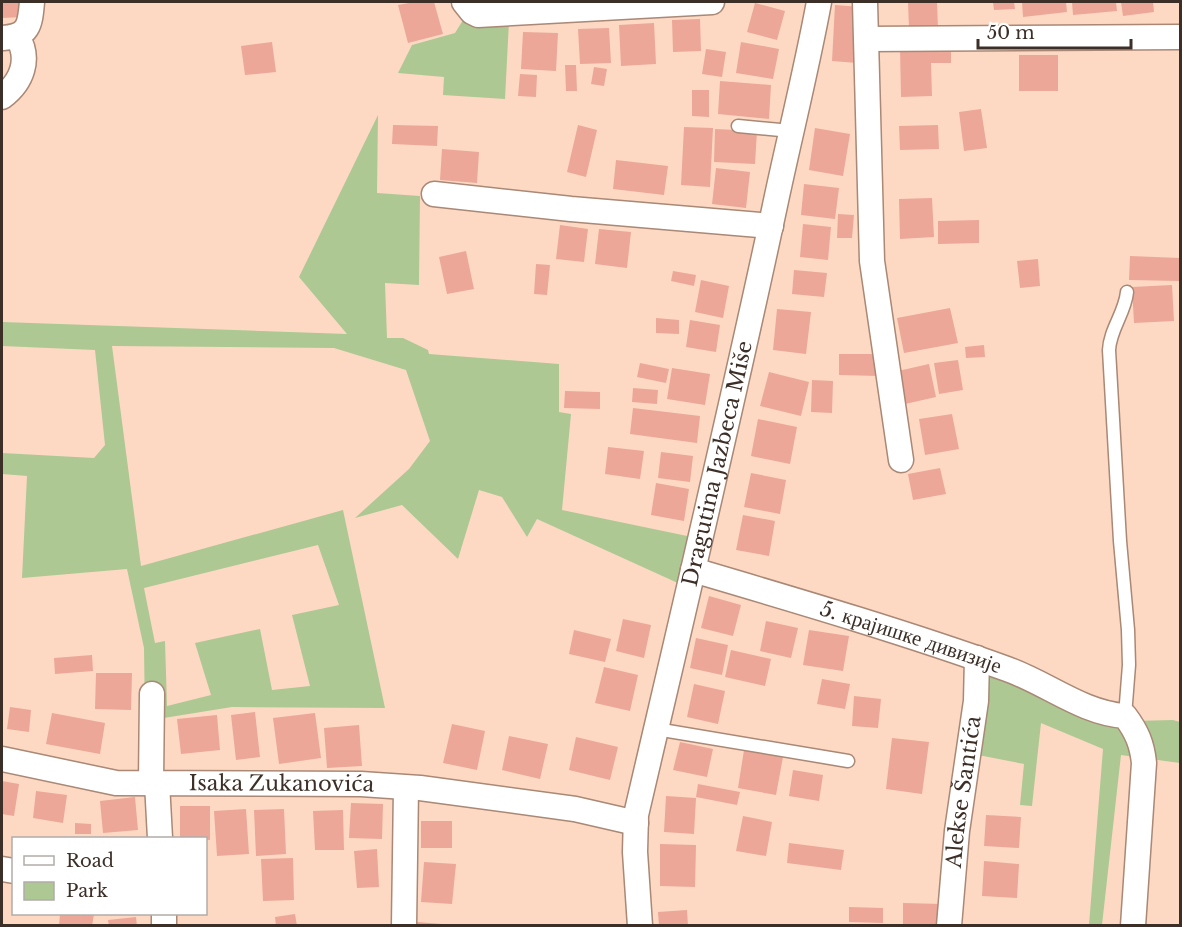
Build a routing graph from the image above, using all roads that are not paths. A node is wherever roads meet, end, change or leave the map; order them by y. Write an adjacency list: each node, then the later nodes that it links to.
1 (32, 2): 6 (street)
2 (464, 2): 3 (street)
3 (712, 2)
4 (819, 2): 11 (street, Dragutina Jazbeca Miše)
5 (865, 2): 8 (street)
6 (9, 37): 9 (street)
7 (1180, 37): 8 (street)
8 (867, 39): 15 (street)
9 (2, 97)
10 (738, 126): 11 (lane)
11 (791, 131): 13 (street, Dragutina Jazbeca Miše)
12 (434, 194): 13 (street)
13 (771, 226): 16 (street, Dragutina Jazbeca Miše)
14 (1127, 292): 19 (lane)
15 (901, 460)
16 (693, 570): 17 (street, 5. крајишке дивизије); 20 (street, Dragutina Jazbeca Miše)
17 (977, 658): 19 (street, 5. крајишке дивизије); 29 (street, Alekse Šantića)
18 (152, 694): 23 (street, Isaka Zukanovića)
19 (1125, 716): 30 (street)
20 (656, 729): 22 (lane); 25 (street, Dragutina Jazbeca Miše)
21 (2, 759): 23 (street, Isaka Zukanovića)
22 (848, 760)
23 (154, 783): 24 (street, Isaka Zukanovića); 26 (street, Isaka Zukanovića)
24 (406, 788): 25 (street, Isaka Zukanovića); 27 (street)
25 (636, 823): 28 (street, Dragutina Jazbeca Miše)
26 (160, 837)
27 (404, 926)
28 (640, 926)
29 (949, 926)
30 (1133, 926)

